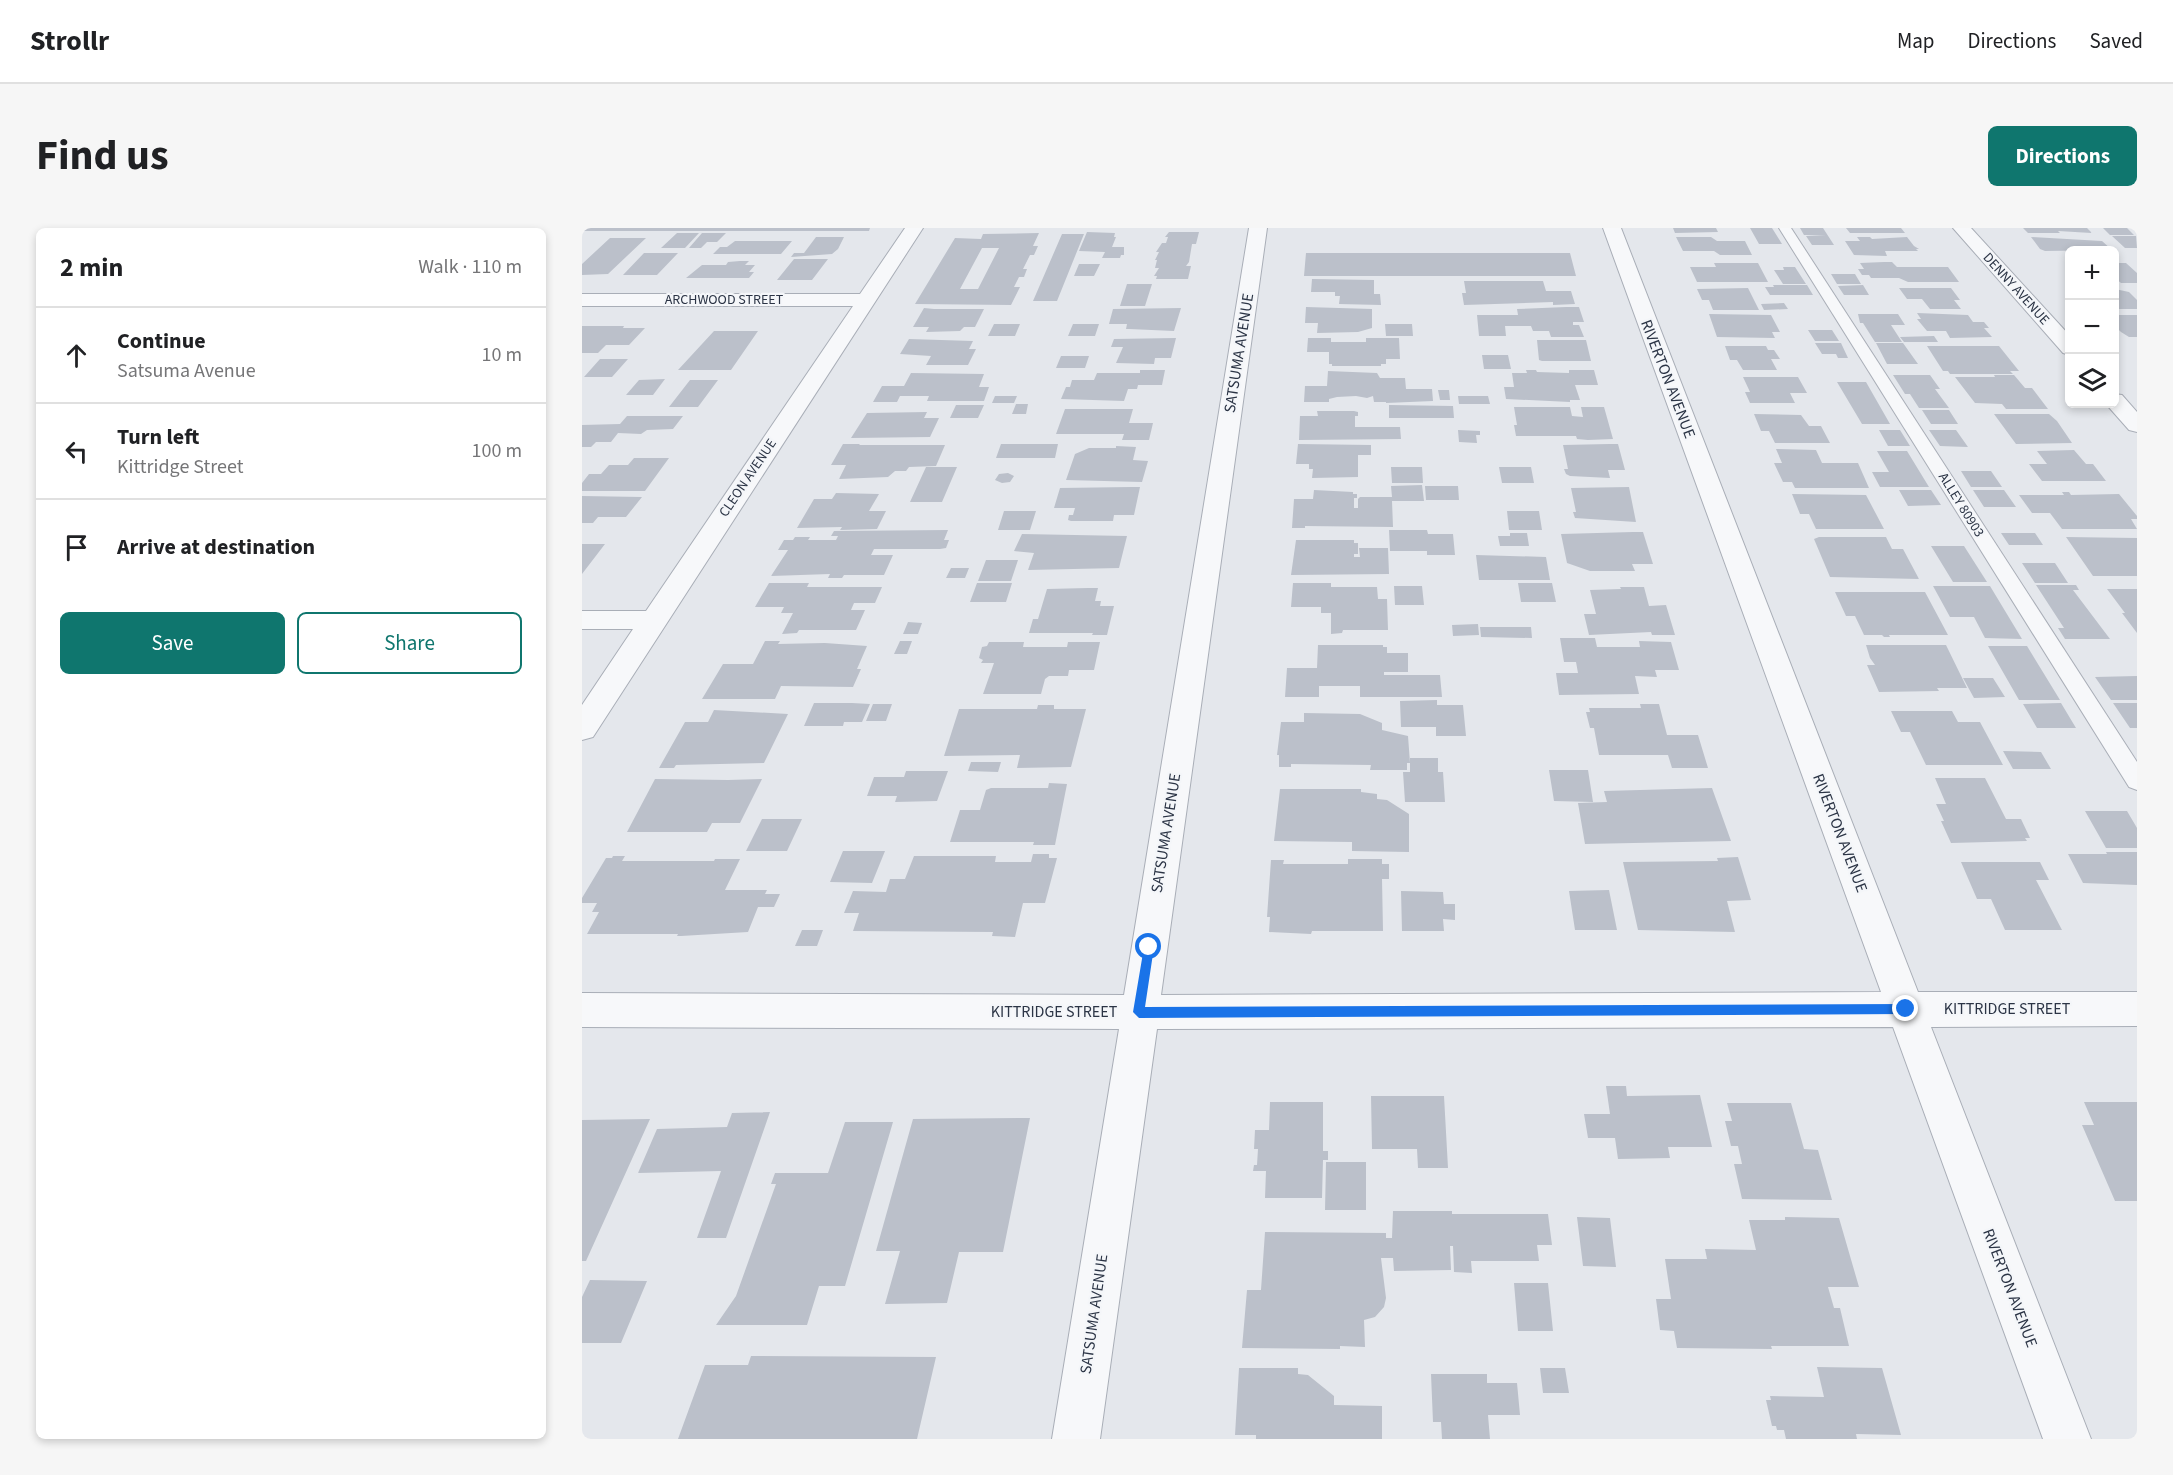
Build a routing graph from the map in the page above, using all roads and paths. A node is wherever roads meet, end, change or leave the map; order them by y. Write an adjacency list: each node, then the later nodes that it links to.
1 (914, 228): 7 (street, CLEON AVENUE)
2 (1258, 228): 18 (street, SATSUMA AVENUE)
3 (1612, 228): 15 (street, RIVERTON AVENUE)
4 (1785, 228): 14 (lane, ALLEY 80903)
5 (1962, 228): 8 (street, DENNY AVENUE)
6 (582, 300): 7 (street, ARCHWOOD STREET)
7 (866, 300): 12 (street, CLEON AVENUE)
8 (2065, 343)
9 (2119, 405): 10 (street)
10 (2137, 425)
11 (582, 620): 12 (street)
12 (654, 620): 13 (street, CLEON AVENUE)
13 (582, 729)
14 (2137, 781)
15 (1906, 1009): 16 (street, KITTRIDGE STREET); 18 (street, KITTRIDGE STREET); 20 (street, RIVERTON AVENUE)
16 (2137, 1009)
17 (582, 1010): 18 (street, KITTRIDGE STREET)
18 (1139, 1012): 19 (street, SATSUMA AVENUE)
19 (1076, 1439)
20 (2067, 1439)

